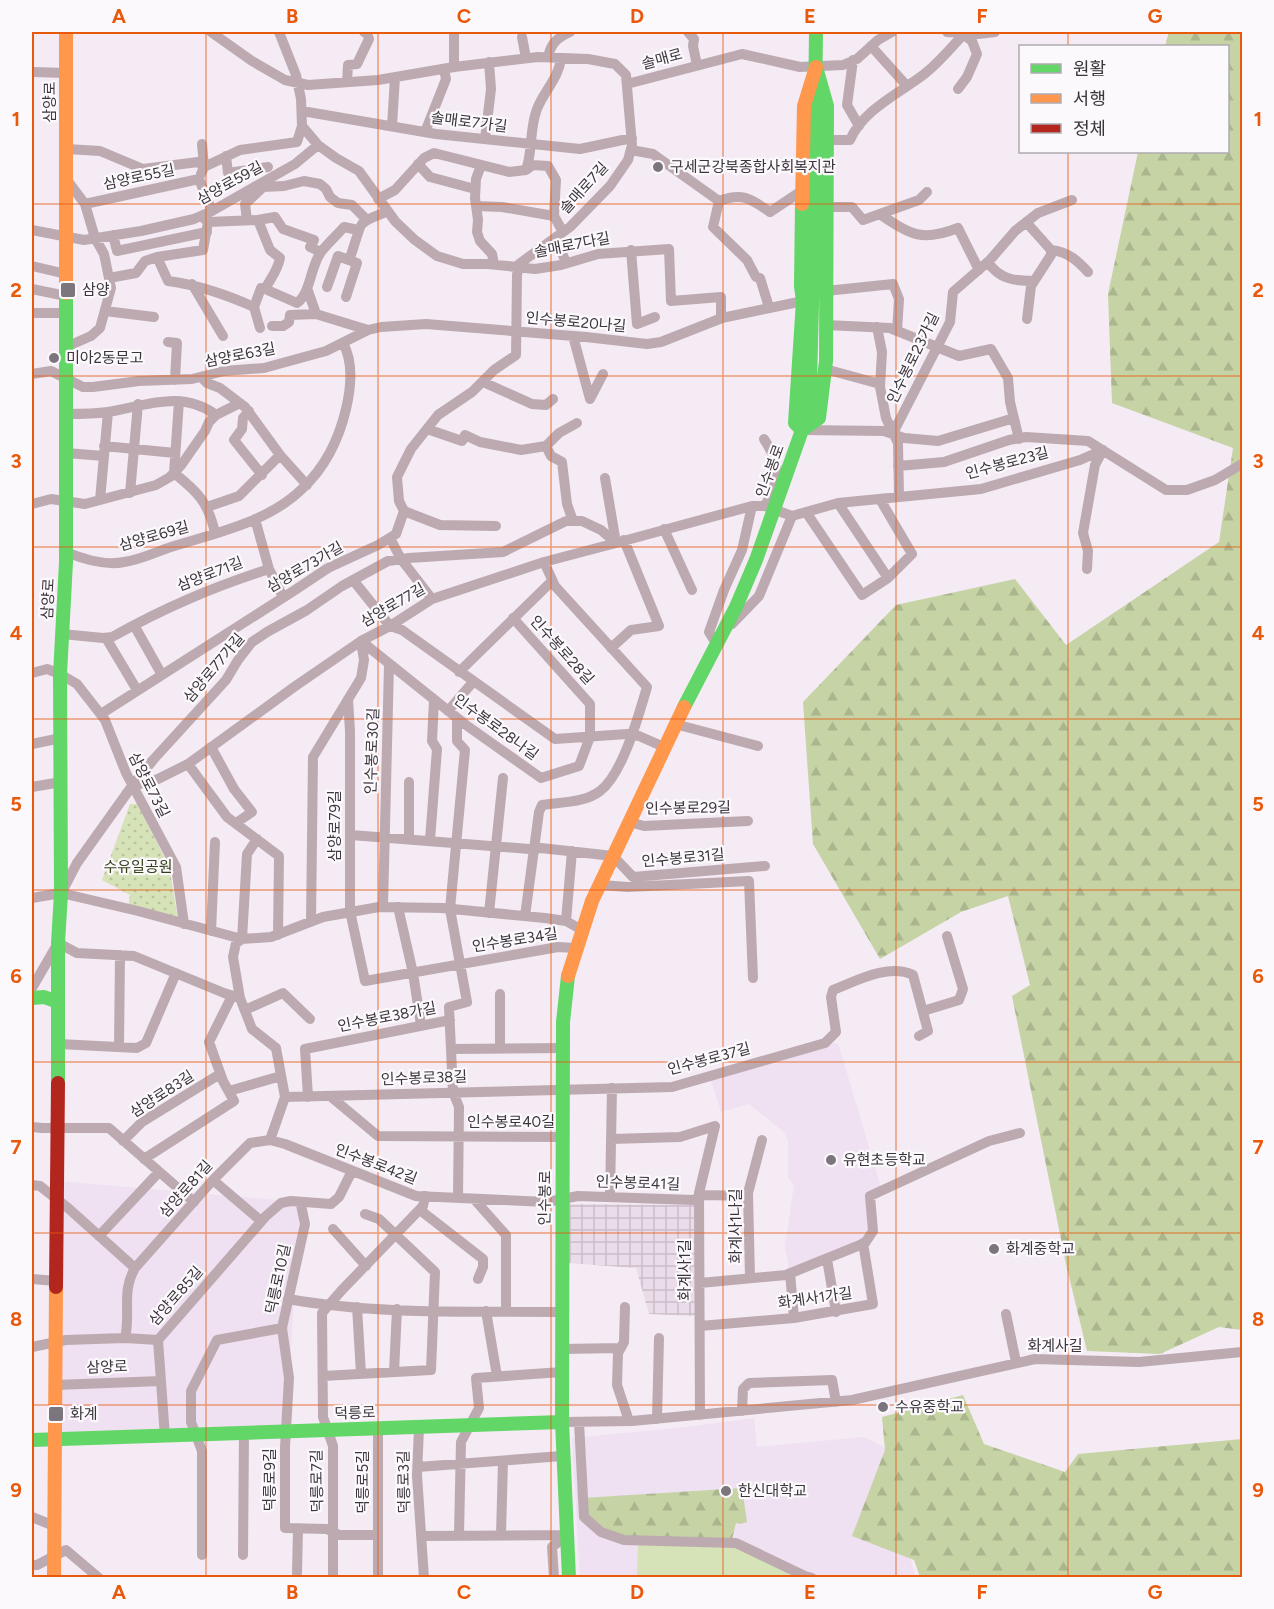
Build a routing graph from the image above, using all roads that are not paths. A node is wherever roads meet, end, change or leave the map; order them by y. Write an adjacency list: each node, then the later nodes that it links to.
1 (66, 32): 24 (main road, 삼양로)
2 (212, 32): 26 (street, 솔매로)
3 (279, 32): 26 (street)
4 (364, 32): 27 (street)
5 (454, 32): 22 (street)
6 (570, 32): 15 (street)
7 (688, 32): 20 (street)
8 (816, 32): 21 (main road, 인수봉로)
9 (892, 32): 14 (street)
10 (947, 32): 12 (street)
11 (995, 32): 12 (street)
12 (964, 33): 29 (street); 30 (street)
13 (522, 36): 16 (street)
14 (871, 46): 18 (street); 29 (street)
15 (548, 57): 16 (street, 솔매로); 17 (street, 솔매로)
16 (526, 58): 19 (street, 솔매로)
17 (561, 58): 28 (street, 솔매로); 41 (street)
18 (853, 60): 21 (street, 솔매로); 34 (street)
19 (489, 62): 22 (street, 솔매로); 38 (street)
20 (697, 66): 21 (street, 솔매로); 28 (street, 솔매로)
21 (816, 67): 39 (main road); 56 (main road); 144 (main road, 인수봉로)
22 (449, 68): 25 (street, 솔매로); 35 (street)
23 (32, 72): 24 (street, 삼양로)
24 (67, 73): 44 (main road, 삼양로)
25 (395, 77): 27 (street, 솔매로); 33 (street)
26 (297, 82): 27 (street, 솔매로); 31 (street)
27 (347, 82)
28 (627, 84): 37 (street, 솔매로7길)
29 (907, 86): 34 (street)
30 (958, 89)
31 (302, 111): 32 (street); 33 (street, 솔매로7가길)
32 (302, 126): 42 (street, 솔매로7다길); 43 (street)
33 (392, 126): 35 (street, 솔매로7가길)
34 (859, 126): 39 (street)
35 (425, 132): 36 (street, 솔매로7가길)
36 (452, 136): 38 (street, 솔매로7가길); 47 (street)
37 (632, 138): 41 (street, 솔매로7가길); 45 (street, 솔매로7길)
38 (485, 139): 41 (street, 솔매로7가길)
39 (827, 140): 63 (main road)
40 (202, 144): 50 (street)
41 (529, 144): 51 (street)
42 (318, 145): 52 (street, 삼양로59길); 58 (street, 솔매로7다길)
43 (262, 147): 46 (street); 52 (street)
44 (67, 149): 50 (street, 삼양로55길); 54 (main road, 삼양로)
45 (631, 150): 60 (street); 73 (street, 솔매로7길)
46 (226, 156): 50 (street); 52 (street)
47 (451, 157): 48 (street); 49 (street)
48 (418, 164): 55 (street); 58 (street)
49 (481, 165): 51 (street); 55 (street)
50 (204, 167): 53 (street)
51 (526, 170): 66 (street)
52 (269, 173): 67 (street, 삼양로59길)
53 (199, 179): 61 (street, 삼양로55길); 67 (street)
54 (67, 180): 61 (street); 75 (main road, 삼양로)
55 (475, 189): 62 (street)
56 (802, 190): 60 (street); 100 (main road)
57 (927, 192): 65 (street)
58 (378, 199): 64 (street, 솔매로7다길)
59 (1072, 200): 70 (street, 인수봉로23가길)
60 (718, 201): 102 (street)
61 (85, 204): 76 (street)
62 (476, 206): 66 (street); 84 (street)
63 (826, 207): 65 (street); 97 (main road)
64 (388, 212): 69 (street); 84 (street, 솔매로7다길)
65 (881, 215): 87 (street)
66 (554, 216): 73 (street)
67 (207, 220): 68 (street); 74 (street, 삼양로59길); 74 (street, 삼양로59길); 80 (street)
68 (252, 220): 69 (street); 79 (street); 96 (street)
69 (368, 220): 72 (street)
70 (1026, 222): 78 (street); 82 (street, 인수봉로23가길)
71 (32, 230): 75 (street, 삼양로59길)
72 (358, 230): 79 (street); 81 (street)
73 (560, 234): 83 (street); 86 (street, 솔매로7길)
74 (112, 235): 76 (street, 삼양로59길)
75 (67, 236): 76 (street, 삼양로59길); 89 (main road, 삼양로)
76 (95, 238): 90 (street)
77 (632, 250): 83 (street, 솔매로7다길); 108 (street, 솔매로7다길); 109 (street, 솔매로7다길)
78 (1051, 250): 88 (street); 91 (street)
79 (321, 252): 94 (street)
80 (157, 256): 90 (street); 92 (street)
81 (349, 261): 93 (street); 99 (street)
82 (988, 262): 87 (street, 인수봉로23가길); 91 (street)
83 (566, 263): 86 (street, 솔매로7다길)
84 (494, 264): 86 (street, 솔매로7다길)
85 (32, 267): 89 (street)
86 (519, 268): 117 (street)
87 (979, 270): 123 (street, 인수봉로23가길)
88 (1088, 272)
89 (66, 274): 98 (main road, 삼양로)
90 (109, 278): 103 (street)
91 (1034, 281): 111 (street)
92 (192, 285): 101 (street); 118 (street)
93 (327, 287)
94 (307, 288): 96 (street); 106 (street)
95 (32, 289): 98 (street)
96 (265, 289): 101 (street)
97 (826, 291): 110 (main road); 116 (street)
98 (66, 296): 105 (main road, 삼양로)
99 (346, 297)
100 (803, 305): 102 (street, 인수봉로20나길); 110 (main road); 144 (main road)
101 (254, 307): 114 (street)
102 (769, 307): 109 (street, 인수봉로20나길)
103 (105, 310): 107 (street); 122 (street)
104 (32, 313): 105 (street)
105 (66, 313): 122 (main road, 삼양로)
106 (316, 314): 112 (street); 115 (street)
107 (154, 317)
108 (655, 317)
109 (721, 318): 119 (street, 인수봉로20나길)
110 (826, 318): 113 (street); 124 (main road)
111 (1027, 319)
112 (272, 326)
113 (877, 327): 116 (street); 131 (street)
114 (260, 328)
115 (368, 330): 117 (street, 인수봉로20나길); 121 (street, 인수봉로20나길)
116 (897, 331): 123 (street)
117 (517, 332): 119 (street, 인수봉로20나길); 130 (street)
118 (223, 336)
119 (573, 336): 126 (street)
120 (168, 342): 129 (street)
121 (343, 343): 127 (street, 삼양로63길); 159 (street, 삼양로69길)
122 (66, 347): 128 (main road, 삼양로)
123 (937, 348): 140 (street); 143 (street, 인수봉로23가길)
124 (825, 369): 131 (street); 144 (main road)
125 (32, 374): 128 (street, 삼양로63길)
126 (603, 374)
127 (201, 377): 129 (street, 삼양로63길); 134 (street)
128 (66, 379): 129 (street, 삼양로63길); 138 (main road, 삼양로)
129 (175, 380)
130 (483, 382): 132 (street); 142 (street)
131 (880, 384): 143 (street)
132 (553, 399)
133 (179, 401): 135 (street); 139 (street); 152 (street)
134 (240, 403): 136 (street); 139 (street)
135 (138, 404): 137 (street); 148 (street)
136 (249, 411): 153 (street); 157 (street)
137 (108, 412): 138 (street); 150 (street)
138 (66, 414): 151 (main road, 삼양로)
139 (216, 415): 156 (street)
140 (1014, 418): 143 (street); 146 (street)
141 (577, 423): 147 (street)
142 (427, 429): 147 (street); 169 (street)
143 (893, 433): 144 (street); 155 (street)
144 (801, 434): 196 (main road, 인수봉로)
145 (764, 439): 167 (street)
146 (1018, 439): 149 (street); 155 (street)
147 (546, 446): 173 (street)
148 (134, 449): 150 (street); 152 (street); 160 (street)
149 (1103, 450): 154 (street); 161 (street, 인수봉로23길); 183 (street)
150 (104, 451): 151 (street); 162 (street)
151 (66, 453): 163 (main road, 삼양로)
152 (175, 453): 156 (street)
153 (280, 455): 157 (street); 159 (street)
154 (1242, 464)
155 (898, 466): 161 (street)
156 (174, 473): 160 (street); 168 (street)
157 (262, 475): 168 (street)
158 (605, 478): 178 (street)
159 (307, 485): 172 (street, 삼양로69길)
160 (130, 493): 162 (street)
161 (899, 496): 164 (street, 인수봉로23길)
162 (100, 500): 163 (street)
163 (66, 501): 166 (street); 179 (main road, 삼양로)
164 (880, 501): 165 (street, 인수봉로23길); 184 (street)
165 (838, 503): 170 (street, 인수봉로23길); 184 (street)
166 (32, 504)
167 (758, 506): 171 (street); 175 (street); 196 (street)
168 (207, 507): 176 (street)
169 (404, 512): 174 (street); 177 (street)
170 (806, 512): 171 (street, 인수봉로23길); 184 (street)
171 (792, 516): 196 (street)
172 (255, 519): 176 (street, 삼양로69길); 182 (street)
173 (573, 521): 178 (street); 180 (street, 삼양로77가길)
174 (496, 526)
175 (664, 529): 178 (street); 187 (street)
176 (215, 533): 179 (street, 삼양로69길)
177 (390, 538): 180 (street); 188 (street, 삼양로73가길)
178 (620, 542): 181 (street, 삼양로77길); 197 (street)
179 (66, 552): 193 (main road, 삼양로)
180 (401, 559): 185 (street, 삼양로77가길); 189 (street)
181 (544, 562): 186 (street); 189 (street, 삼양로77길)
182 (269, 569): 188 (street); 191 (street, 삼양로71길)
183 (1087, 569)
184 (888, 578)
185 (353, 580): 192 (street); 221 (street, 삼양로77가길)
186 (552, 582): 190 (street, 인수봉로28길); 197 (street)
187 (692, 590)
188 (283, 597): 202 (street, 삼양로73가길)
189 (432, 599): 192 (street, 삼양로77길)
190 (513, 618): 199 (street, 인수봉로28길); 211 (street, 인수봉로28길)
191 (135, 625): 194 (street, 삼양로71길); 202 (street)
192 (390, 626): 195 (street, 삼양로77길); 199 (street)
193 (62, 634): 194 (street, 삼양로71길); 201 (main road, 삼양로)
194 (106, 638): 204 (street)
195 (361, 641): 198 (street, 인수봉로28나길); 205 (street, 삼양로79길); 215 (street, 삼양로77길)
196 (716, 643): 209 (main road, 인수봉로)
197 (611, 648): 210 (street)
198 (389, 665): 206 (street, 인수봉로28나길); 227 (street, 인수봉로30길)
199 (459, 672): 203 (street)
200 (32, 673): 201 (street)
201 (60, 674): 207 (street, 삼양로73길); 212 (main road, 삼양로)
202 (162, 675): 204 (street, 삼양로73가길)
203 (473, 682): 208 (street); 211 (street)
204 (137, 690): 207 (street, 삼양로73가길)
205 (348, 699): 226 (street, 삼양로79길); 248 (street, 삼양로79길)
206 (434, 700): 208 (street, 인수봉로28나길); 230 (street, 인수봉로28나길)
207 (100, 714): 221 (street, 삼양로73길)
208 (452, 714): 211 (street, 인수봉로28나길); 232 (street)
209 (675, 724): 214 (street); 216 (main road, 인수봉로)
210 (633, 735): 211 (street); 216 (street); 234 (street)
211 (590, 737)
212 (61, 738): 213 (street); 219 (main road, 삼양로)
213 (32, 744)
214 (759, 746)
215 (211, 747): 217 (street, 삼양로77길); 225 (street)
216 (664, 747): 224 (main road, 인수봉로)
217 (188, 764): 221 (street, 삼양로77길); 225 (street)
218 (503, 778): 233 (street)
219 (61, 782): 222 (street); 239 (main road, 삼양로)
220 (409, 782): 229 (street)
221 (132, 786): 239 (street); 249 (street, 삼양로73길)
222 (32, 787)
223 (748, 821): 224 (street, 인수봉로29길)
224 (629, 822): 236 (main road, 인수봉로)
225 (236, 823): 228 (street)
226 (351, 835): 227 (street); 244 (street, 삼양로79길)
227 (384, 837): 229 (street); 241 (street, 인수봉로30길)
228 (257, 839): 252 (street); 254 (street)
229 (409, 839): 230 (street)
230 (430, 840): 232 (street)
231 (215, 842): 251 (street)
232 (457, 843): 233 (street); 243 (street)
233 (495, 846): 234 (street); 245 (street)
234 (535, 848): 235 (street); 246 (street)
235 (572, 851): 236 (street); 247 (street)
236 (613, 856): 237 (street, 인수봉로31길); 238 (main road, 인수봉로)
237 (765, 866)
238 (601, 885): 250 (main road, 인수봉로); 261 (street)
239 (61, 893): 240 (street); 249 (street); 255 (main road, 삼양로)
240 (32, 898)
241 (383, 907): 242 (street); 244 (street)
242 (398, 907): 243 (street); 259 (street)
243 (450, 909): 245 (street); 258 (street)
244 (350, 911): 248 (street); 259 (street, 인수봉로34길)
245 (489, 913): 246 (street)
246 (525, 916): 247 (street)
247 (566, 921): 250 (street)
248 (311, 922): 252 (street)
249 (184, 924): 251 (street)
250 (582, 930): 256 (main road, 인수봉로)
251 (211, 931): 254 (street)
252 (278, 935): 254 (street)
253 (946, 936): 268 (street)
254 (242, 939): 264 (street)
255 (58, 943): 257 (street); 262 (street); 266 (main road, 삼양로)
256 (575, 948): 258 (street, 인수봉로34길); 276 (main road, 인수봉로)
257 (120, 955): 260 (street); 274 (street)
258 (458, 964): 259 (street, 인수봉로34길); 270 (street, 인수봉로34길)
259 (413, 973): 271 (street)
260 (176, 974): 264 (street); 274 (street)
261 (753, 978)
262 (33, 981)
263 (500, 994): 275 (street)
264 (236, 997): 267 (street); 278 (street)
265 (32, 998): 266 (main road)
266 (58, 1002): 273 (main road, 삼양로)
267 (245, 1010): 269 (street); 279 (street)
268 (923, 1011): 272 (street); 280 (street, 인수봉로37길)
269 (310, 1019)
270 (450, 1020): 271 (street, 인수봉로38가길); 277 (street, 인수봉로38가길)
271 (421, 1025): 284 (street, 인수봉로38가길)
272 (919, 1036)
273 (59, 1044): 274 (street); 288 (main road, 삼양로)
274 (119, 1047)
275 (500, 1048): 276 (street); 277 (street)
276 (563, 1048): 281 (main road, 인수봉로)
277 (452, 1049): 282 (street, 인수봉로38가길)
278 (220, 1074): 283 (street); 295 (street, 삼양로83길)
279 (281, 1076): 283 (street); 286 (street)
280 (612, 1088): 281 (street, 인수봉로37길); 292 (street)
281 (563, 1089): 282 (street, 인수봉로38길); 291 (main road, 인수봉로)
282 (453, 1092): 285 (street, 인수봉로38길); 290 (street, 인수봉로40길)
283 (231, 1096): 296 (street)
284 (308, 1096): 285 (street, 인수봉로38길); 286 (street, 인수봉로38길)
285 (330, 1096): 290 (street, 인수봉로40길)
286 (285, 1097): 293 (street)
287 (32, 1127): 288 (street)
288 (58, 1128): 295 (street); 308 (main road, 삼양로)
289 (1020, 1133): 317 (street)
290 (459, 1136): 291 (street, 인수봉로40길); 304 (street, 인수봉로40길)
291 (563, 1137): 305 (main road, 인수봉로)
292 (611, 1139): 303 (street); 306 (street, 화계사1길)
293 (270, 1140): 297 (street, 인수봉로42길); 299 (street, 삼양로81길)
294 (762, 1140): 302 (street, 화계사1나길)
295 (123, 1141): 296 (street)
296 (144, 1159): 298 (street)
297 (352, 1171): 301 (street, 인수봉로42길); 313 (street, 삼양로85길)
298 (159, 1172): 309 (street); 315 (street)
299 (213, 1180): 309 (street, 삼양로81길); 313 (street)
300 (32, 1185): 308 (street)
301 (425, 1196): 304 (street, 인수봉로42길); 311 (street)
302 (748, 1196): 306 (street, 인수봉로41길); 322 (street, 화계사1나길)
303 (610, 1197): 305 (street, 인수봉로41길); 306 (street, 인수봉로41길)
304 (458, 1198): 307 (street, 인수봉로42길)
305 (562, 1198): 307 (street, 인수봉로42길); 335 (main road, 인수봉로)
306 (699, 1198): 326 (street, 화계사1길)
307 (474, 1199): 334 (street)
308 (58, 1201): 315 (street); 325 (main road, 삼양로)
309 (194, 1202): 320 (street, 삼양로81길)
310 (301, 1205): 327 (street, 덕릉로10길)
311 (420, 1210): 316 (street); 324 (street)
312 (365, 1214): 316 (street)
313 (261, 1221): 343 (street, 삼양로85길)
314 (333, 1229): 319 (street)
315 (99, 1236): 320 (street)
316 (395, 1236): 319 (street); 332 (street)
317 (863, 1244): 318 (street, 화계사1나길); 336 (street, 화계사1가길)
318 (827, 1258): 321 (street, 화계사1나길); 336 (street)
319 (366, 1266): 328 (street)
320 (135, 1269): 341 (street, 삼양로81길)
321 (790, 1273): 322 (street, 화계사1나길); 338 (street)
322 (750, 1277): 326 (street, 화계사1나길)
323 (32, 1279): 325 (street)
324 (478, 1279)
325 (56, 1281): 344 (main road, 삼양로)
326 (700, 1283): 339 (street, 화계사1길)
327 (288, 1299): 328 (street); 340 (street, 덕릉로10길)
328 (328, 1306): 329 (street); 353 (street, 덕릉로7길)
329 (357, 1307): 331 (street); 352 (street)
330 (625, 1307): 346 (street)
331 (397, 1309): 332 (street); 350 (street)
332 (434, 1310): 333 (street); 350 (street)
333 (486, 1311): 334 (street); 354 (street)
334 (506, 1311): 335 (street)
335 (561, 1312): 347 (main road, 인수봉로)
336 (836, 1312): 338 (street, 화계사1가길)
337 (1006, 1314): 349 (street)
338 (794, 1318): 339 (street, 화계사1가길)
339 (700, 1326): 359 (street, 화계사1길)
340 (282, 1328): 368 (street, 덕릉로10길); 370 (street)
341 (124, 1338): 343 (street, 삼양로85길); 344 (street, 삼양로85길)
342 (659, 1338): 360 (street)
343 (158, 1340): 355 (street)
344 (54, 1343): 345 (street); 356 (main road, 삼양로)
345 (32, 1347)
346 (621, 1348): 347 (street); 361 (street)
347 (562, 1349): 351 (main road, 인수봉로)
348 (1242, 1352): 349 (street, 화계사길)
349 (1016, 1362): 357 (street, 화계사길)
350 (394, 1372): 352 (street)
351 (562, 1372): 354 (street); 362 (main road, 인수봉로)
352 (361, 1374): 353 (street)
353 (323, 1376): 367 (street, 덕릉로7길)
354 (497, 1376): 364 (street)
355 (161, 1381): 356 (street, 삼양로); 371 (street)
356 (54, 1385): 373 (main road, 삼양로)
357 (836, 1402): 358 (street, 화계사길); 358 (street)
358 (742, 1412): 359 (street, 화계사길)
359 (700, 1415): 360 (street, 화계사길)
360 (657, 1419): 361 (street, 화계사길)
361 (629, 1421): 363 (street, 화계사길)
362 (562, 1422): 363 (street, 화계사길); 364 (main road, 덕릉로); 374 (main road, 인수봉로)
363 (579, 1422): 400 (street)
364 (468, 1426): 366 (main road, 덕릉로); 376 (street)
365 (378, 1428): 366 (main road, 덕릉로); 367 (main road, 덕릉로); 383 (street, 덕릉로5길)
366 (419, 1428): 377 (street, 덕릉로3길)
367 (327, 1430): 368 (main road, 덕릉로); 382 (street, 덕릉로7길)
368 (286, 1432): 369 (main road, 덕릉로); 380 (street, 덕릉로9길)
369 (244, 1433): 370 (main road, 덕릉로); 389 (street)
370 (197, 1436): 371 (main road, 덕릉로); 388 (street)
371 (165, 1437): 373 (main road, 덕릉로)
372 (32, 1440): 373 (main road, 덕릉로)
373 (56, 1440): 379 (main road, 삼양로)
374 (562, 1456): 375 (street); 386 (main road, 인수봉로)
375 (502, 1461): 376 (street); 385 (street)
376 (459, 1464): 377 (street); 384 (street)
377 (418, 1467): 387 (street, 덕릉로3길)
378 (32, 1517): 379 (street)
379 (54, 1526): 390 (main road, 삼양로)
380 (285, 1528): 381 (street, 덕릉로7길)
381 (297, 1529): 382 (street, 덕릉로7길); 392 (street, 덕릉로7길)
382 (333, 1532): 383 (street, 덕릉로5길); 395 (street, 덕릉로7길)
383 (378, 1535): 396 (street, 덕릉로5길)
384 (459, 1535): 385 (street); 387 (street)
385 (501, 1535): 386 (street)
386 (567, 1535): 398 (street); 399 (main road, 인수봉로)
387 (421, 1536): 397 (street, 덕릉로3길)
388 (202, 1555)
389 (243, 1555)
390 (54, 1557): 391 (street); 393 (main road, 삼양로); 394 (street)
391 (32, 1565)
392 (297, 1573)
393 (54, 1578)
394 (99, 1578)
395 (333, 1578)
396 (378, 1578)
397 (424, 1578)
398 (554, 1578)
399 (569, 1578)
400 (812, 1578)

